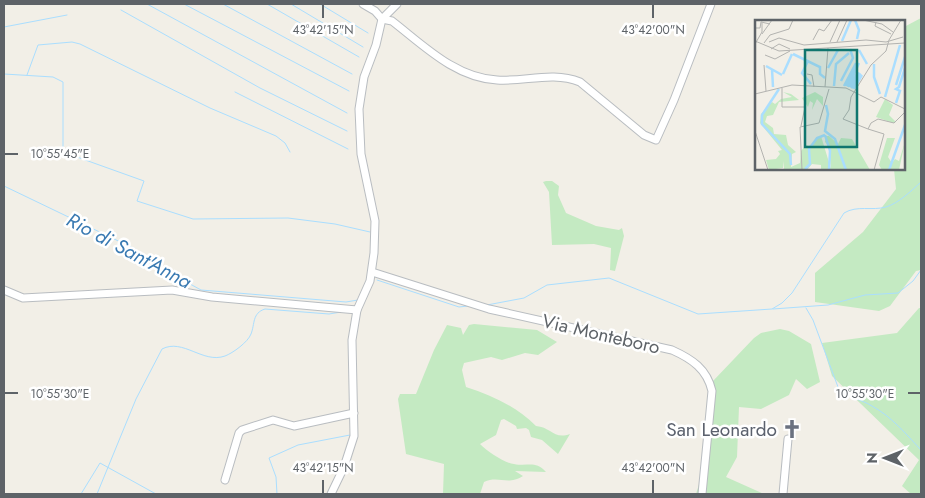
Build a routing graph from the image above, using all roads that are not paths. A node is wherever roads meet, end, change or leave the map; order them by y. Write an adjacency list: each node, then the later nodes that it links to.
1 (363, 4): 4 (street)
2 (397, 4): 4 (street)
3 (712, 4): 4 (street)
4 (382, 19): 5 (street)
5 (372, 272): 7 (street); 12 (street, Via Monteboro)
6 (4, 290): 7 (street)
7 (357, 310): 8 (street)
8 (354, 413): 10 (street); 11 (street)
9 (788, 439): 13 (street)
10 (225, 480)
11 (331, 494)
12 (702, 494)
13 (782, 494)

